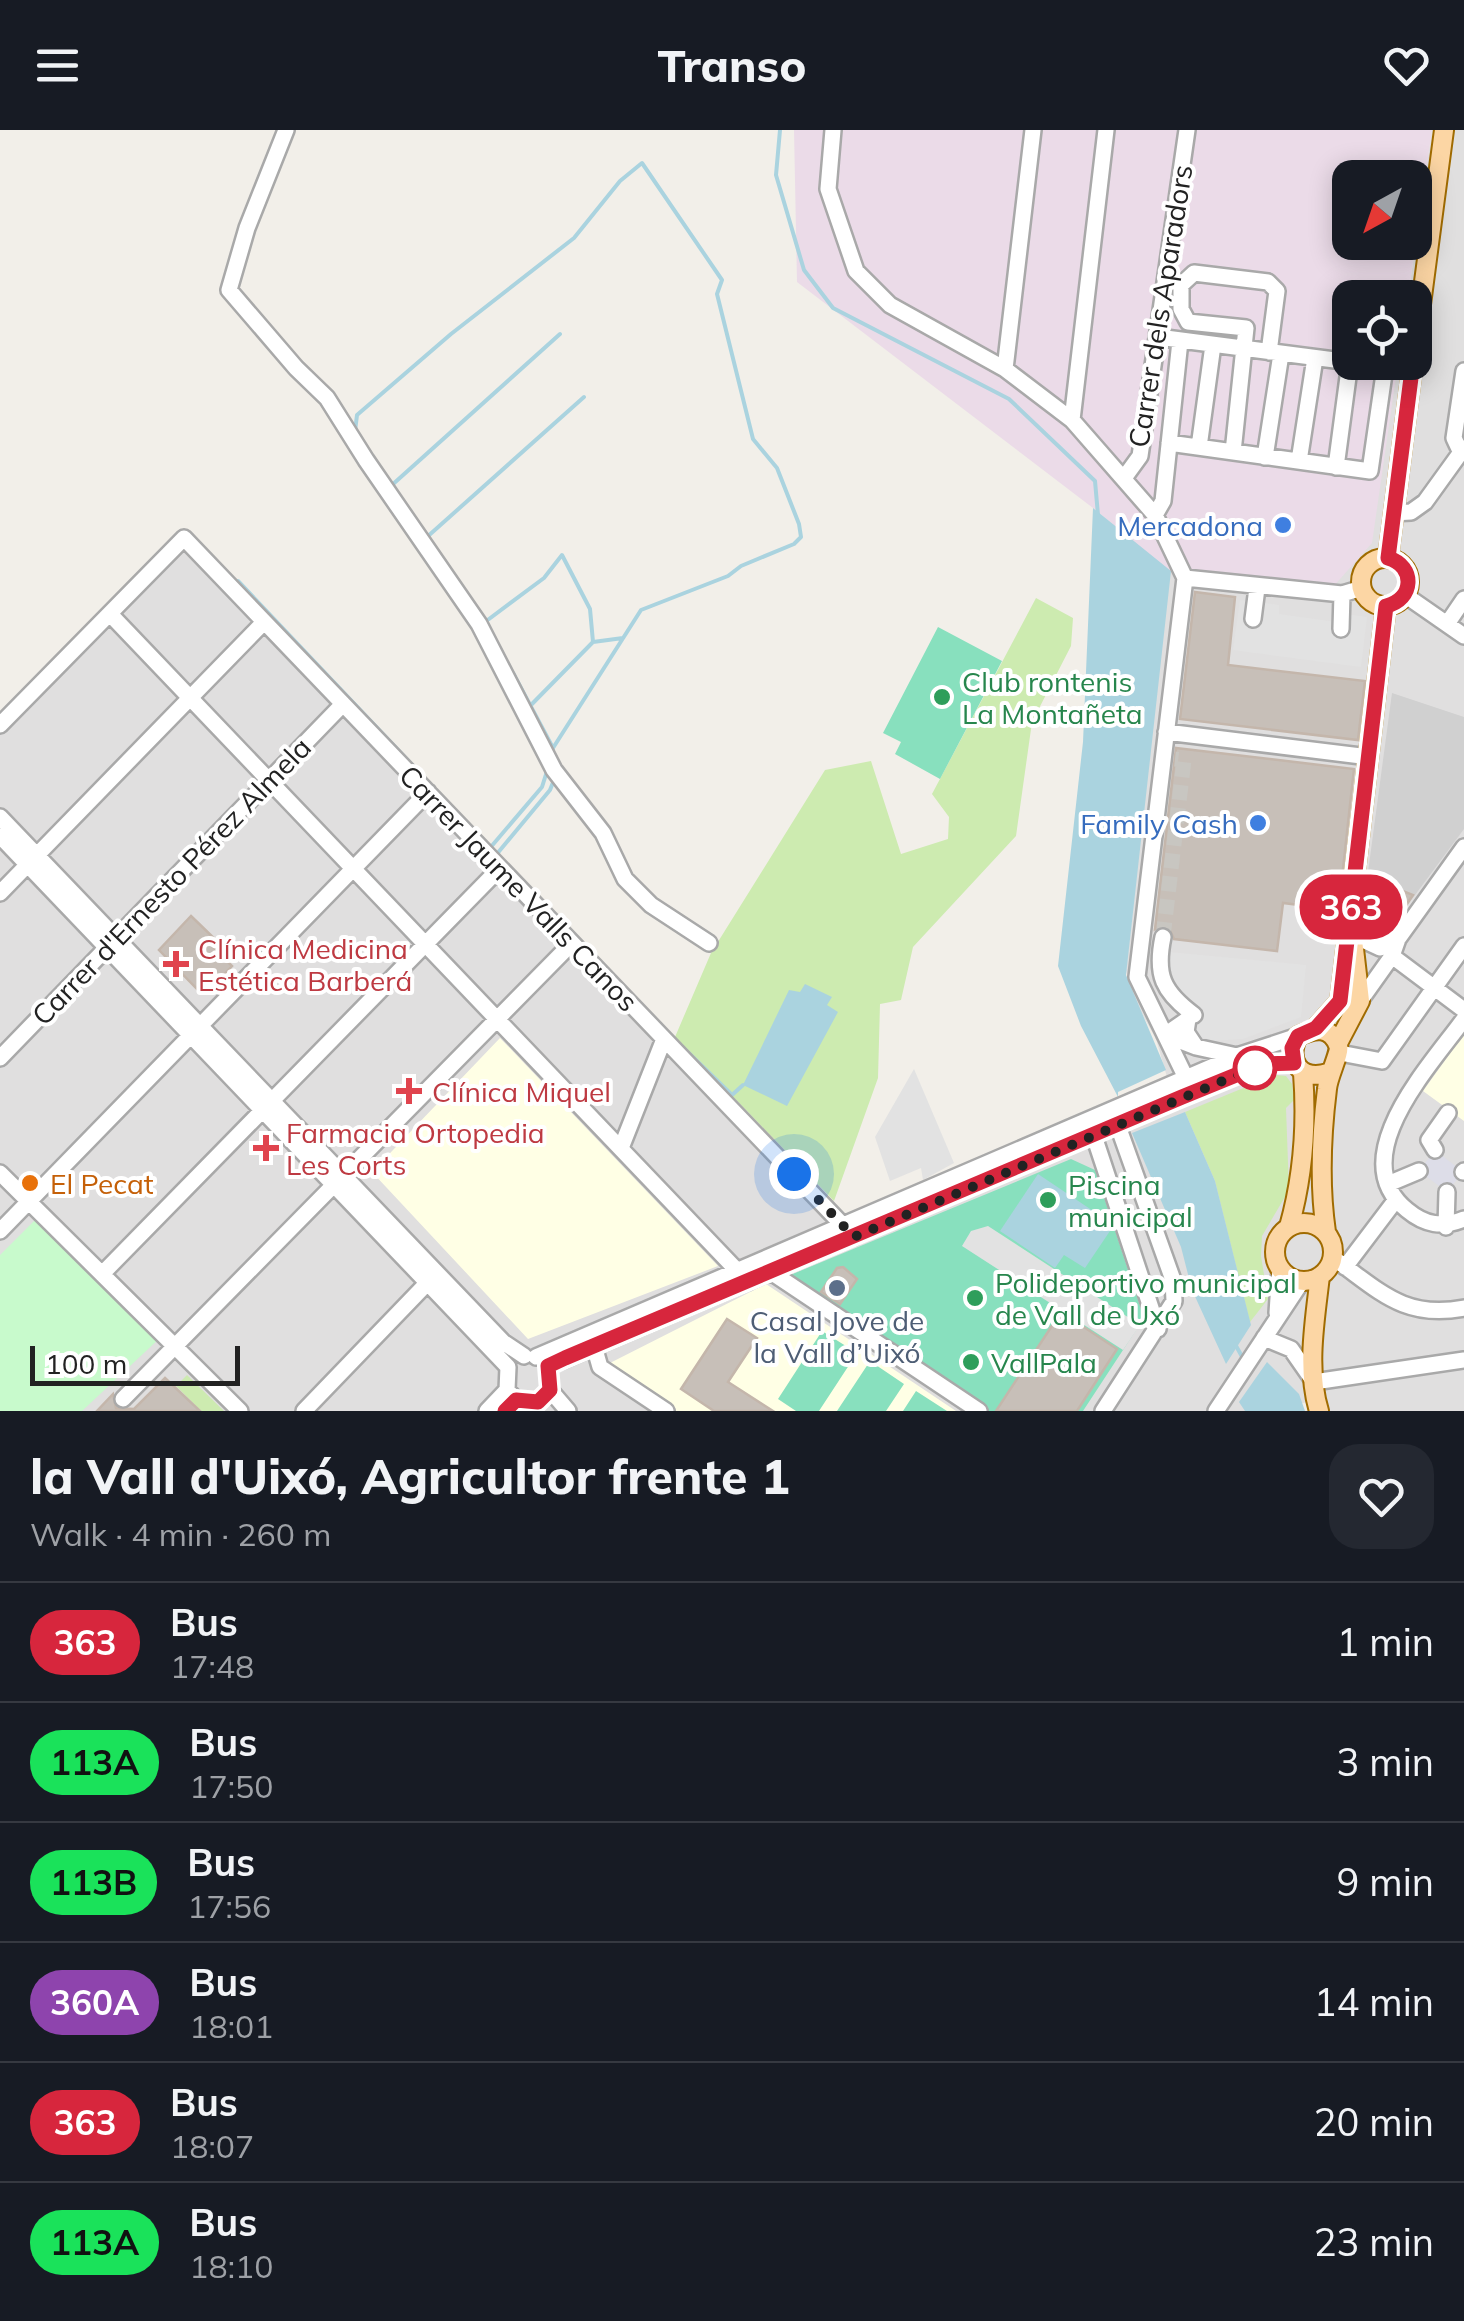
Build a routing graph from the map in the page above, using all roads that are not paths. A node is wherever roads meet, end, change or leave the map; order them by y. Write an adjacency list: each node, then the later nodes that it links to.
1 (286, 130): 61 (street)
2 (833, 130): 14 (street)
3 (1033, 130): 14 (street)
4 (1106, 130): 18 (street)
5 (1187, 130): 8 (street, Carrer dels Aparadors)
6 (1444, 130): 7 (main road)
7 (1424, 280)
8 (1158, 337): 9 (street); 26 (street, Carrer dels Aparadors)
9 (1180, 340): 10 (street); 19 (street)
10 (1213, 345): 11 (street); 20 (street)
11 (1245, 349): 12 (street); 12 (street); 22 (street)
12 (1275, 353): 13 (street); 23 (street)
13 (1315, 358): 24 (street); 25 (street)
14 (1006, 369): 18 (street)
15 (1464, 371): 21 (street)
16 (1383, 380): 25 (street)
17 (1411, 380): 27 (main road)
18 (1072, 420): 26 (street)
19 (1169, 443): 20 (street); 28 (street)
20 (1199, 448): 22 (street)
21 (1462, 450): 27 (street)
22 (1232, 452): 23 (street)
23 (1265, 457): 24 (street)
24 (1299, 462): 25 (street)
25 (1336, 466)
26 (1124, 478): 28 (street)
27 (1394, 514): 29 (main road)
28 (1155, 516): 30 (street)
29 (1388, 558): 32 (main road); 34 (main road)
30 (1185, 578): 31 (street); 46 (street)
31 (1257, 588): 33 (street); 38 (street)
32 (1362, 588): 33 (street); 36 (main road)
33 (1342, 594): 41 (street)
34 (1405, 595): 36 (main road); 40 (street)
35 (1464, 600): 40 (street)
36 (1386, 606): 47 (main road)
37 (110, 614): 39 (street, Carrer Jaume Valls Canos); 43 (street); 45 (street)
38 (1253, 619)
39 (264, 622): 43 (street); 44 (street, Carrer Jaume Valls Canos)
40 (1447, 624): 42 (street)
41 (1341, 629)
42 (1464, 636)
43 (190, 698): 48 (street); 53 (street)
44 (343, 704): 48 (street, Carrer d'Ernesto Pérez Almela); 49 (street, Carrer Jaume Valls Canos)
45 (0, 725)
46 (1166, 732): 47 (street); 75 (street)
47 (1369, 758): 57 (main road)
48 (269, 780): 55 (street); 59 (street, Carrer d'Ernesto Pérez Almela)
49 (428, 792): 54 (street, Carrer Jaume Valls Canos); 55 (street)
50 (0, 817): 53 (street)
51 (0, 836): 53 (street)
52 (1464, 847): 64 (street)
53 (32, 860): 56 (street); 59 (street)
54 (500, 868): 60 (street, Carrer Jaume Valls Canos); 62 (street)
55 (353, 869): 62 (street); 73 (street)
56 (0, 893)
57 (1349, 924): 64 (street); 65 (main road); 66 (main road)
58 (1163, 937): 70 (street)
59 (111, 943): 73 (street); 79 (street, Carrer d'Ernesto Pérez Almela)
60 (572, 943): 71 (street); 76 (street, Carrer Jaume Valls Canos)
61 (709, 943)
62 (426, 944): 71 (street); 83 (street)
63 (1464, 946): 67 (street)
64 (1386, 952): 65 (street); 67 (street); 68 (street)
65 (1358, 963): 66 (street); 68 (main road)
66 (1343, 982): 74 (main road)
67 (1434, 988): 69 (street); 77 (street)
68 (1360, 1002): 77 (main road)
69 (1464, 1010)
70 (1194, 1015)
71 (497, 1019): 87 (street); 91 (street)
72 (1464, 1020): 92 (street)
73 (196, 1031): 83 (street); 95 (street)
74 (1307, 1032): 77 (main road); 78 (street); 80 (main road)
75 (1166, 1035): 78 (street); 82 (street)
76 (664, 1039): 87 (street); 100 (street, Carrer Jaume Valls Canos)
77 (1339, 1048): 81 (main road)
78 (1237, 1056): 82 (street)
79 (0, 1058)
80 (1298, 1068): 81 (main road); 82 (street); 98 (main road)
81 (1328, 1073): 101 (main road)
82 (1181, 1086): 85 (street)
83 (267, 1105): 91 (street); 105 (street)
84 (1448, 1113): 88 (street)
85 (1121, 1119): 86 (street); 100 (street); 111 (street)
86 (1094, 1136): 100 (street); 111 (street)
87 (620, 1148): 106 (street)
88 (1435, 1150)
89 (1419, 1171): 92 (street)
90 (0, 1174): 95 (street)
91 (339, 1180): 107 (street); 114 (street)
92 (1388, 1184): 94 (street)
93 (1447, 1192): 97 (street)
94 (1396, 1201): 97 (street); 102 (street)
95 (28, 1202): 99 (street); 105 (street)
96 (1464, 1219): 97 (street)
97 (1446, 1226)
98 (1288, 1227): 101 (main road); 103 (main road)
99 (0, 1231)
100 (850, 1232): 104 (street); 106 (street)
101 (1326, 1232): 102 (main road)
102 (1339, 1263): 108 (main road); 109 (street)
103 (1280, 1268): 108 (main road); 110 (street)
104 (771, 1272): 106 (street); 129 (street)
105 (102, 1274): 114 (street)
106 (744, 1277): 113 (street); 115 (street)
107 (432, 1278): 115 (street); 117 (street); 125 (street)
108 (1309, 1279): 110 (street); 118 (main road)
109 (1464, 1308)
110 (1277, 1317): 112 (street)
111 (1158, 1329): 130 (street)
112 (1260, 1343): 118 (street); 123 (street)
113 (594, 1346): 115 (street); 128 (street)
114 (175, 1347): 120 (street); 124 (street)
115 (536, 1360): 117 (street); 119 (street)
116 (1464, 1360): 118 (street)
117 (508, 1367): 121 (street)
118 (1314, 1382): 131 (main road)
119 (550, 1390): 122 (street); 127 (street)
120 (124, 1399)
121 (510, 1400): 122 (street); 126 (street)
122 (542, 1406)
123 (1218, 1410)
124 (240, 1411)
125 (304, 1411)
126 (487, 1411)
127 (568, 1411)
128 (666, 1411)
129 (978, 1411)
130 (1103, 1411)
131 (1320, 1411)

